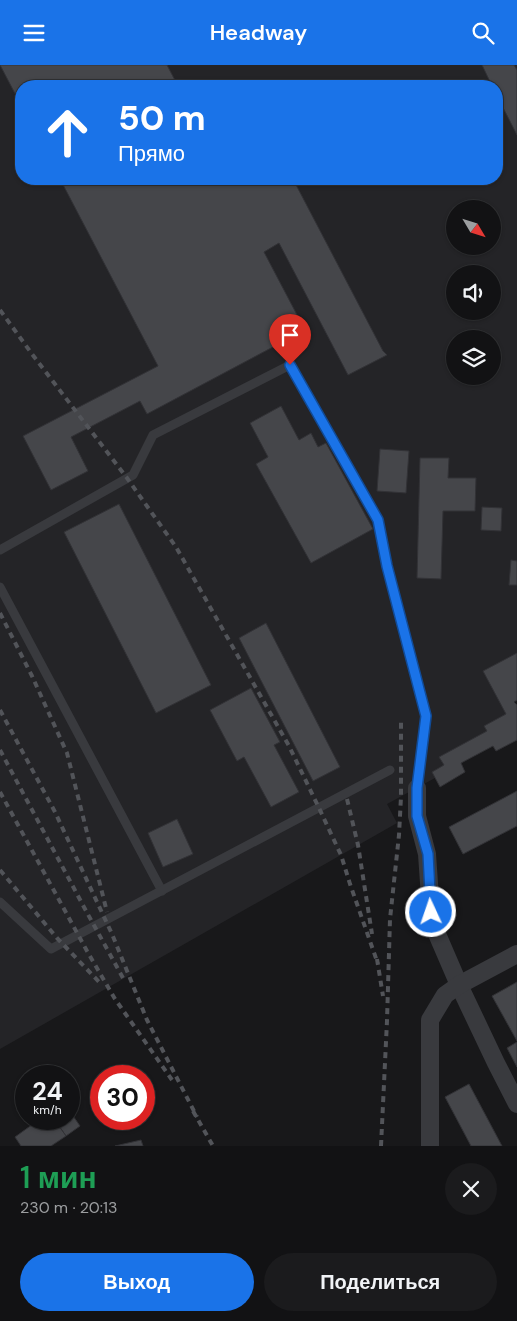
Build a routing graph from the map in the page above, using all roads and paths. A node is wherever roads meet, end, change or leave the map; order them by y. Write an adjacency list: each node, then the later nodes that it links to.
1 (0, 550): 4 (lane)
2 (0, 587): 5 (lane)
3 (390, 770): 5 (lane)
4 (417, 788): 8 (street)
5 (162, 891): 6 (lane)
6 (0, 902)
7 (517, 954): 8 (street)
8 (459, 985): 9 (street); 10 (street)
9 (517, 1104)
10 (430, 1146)

